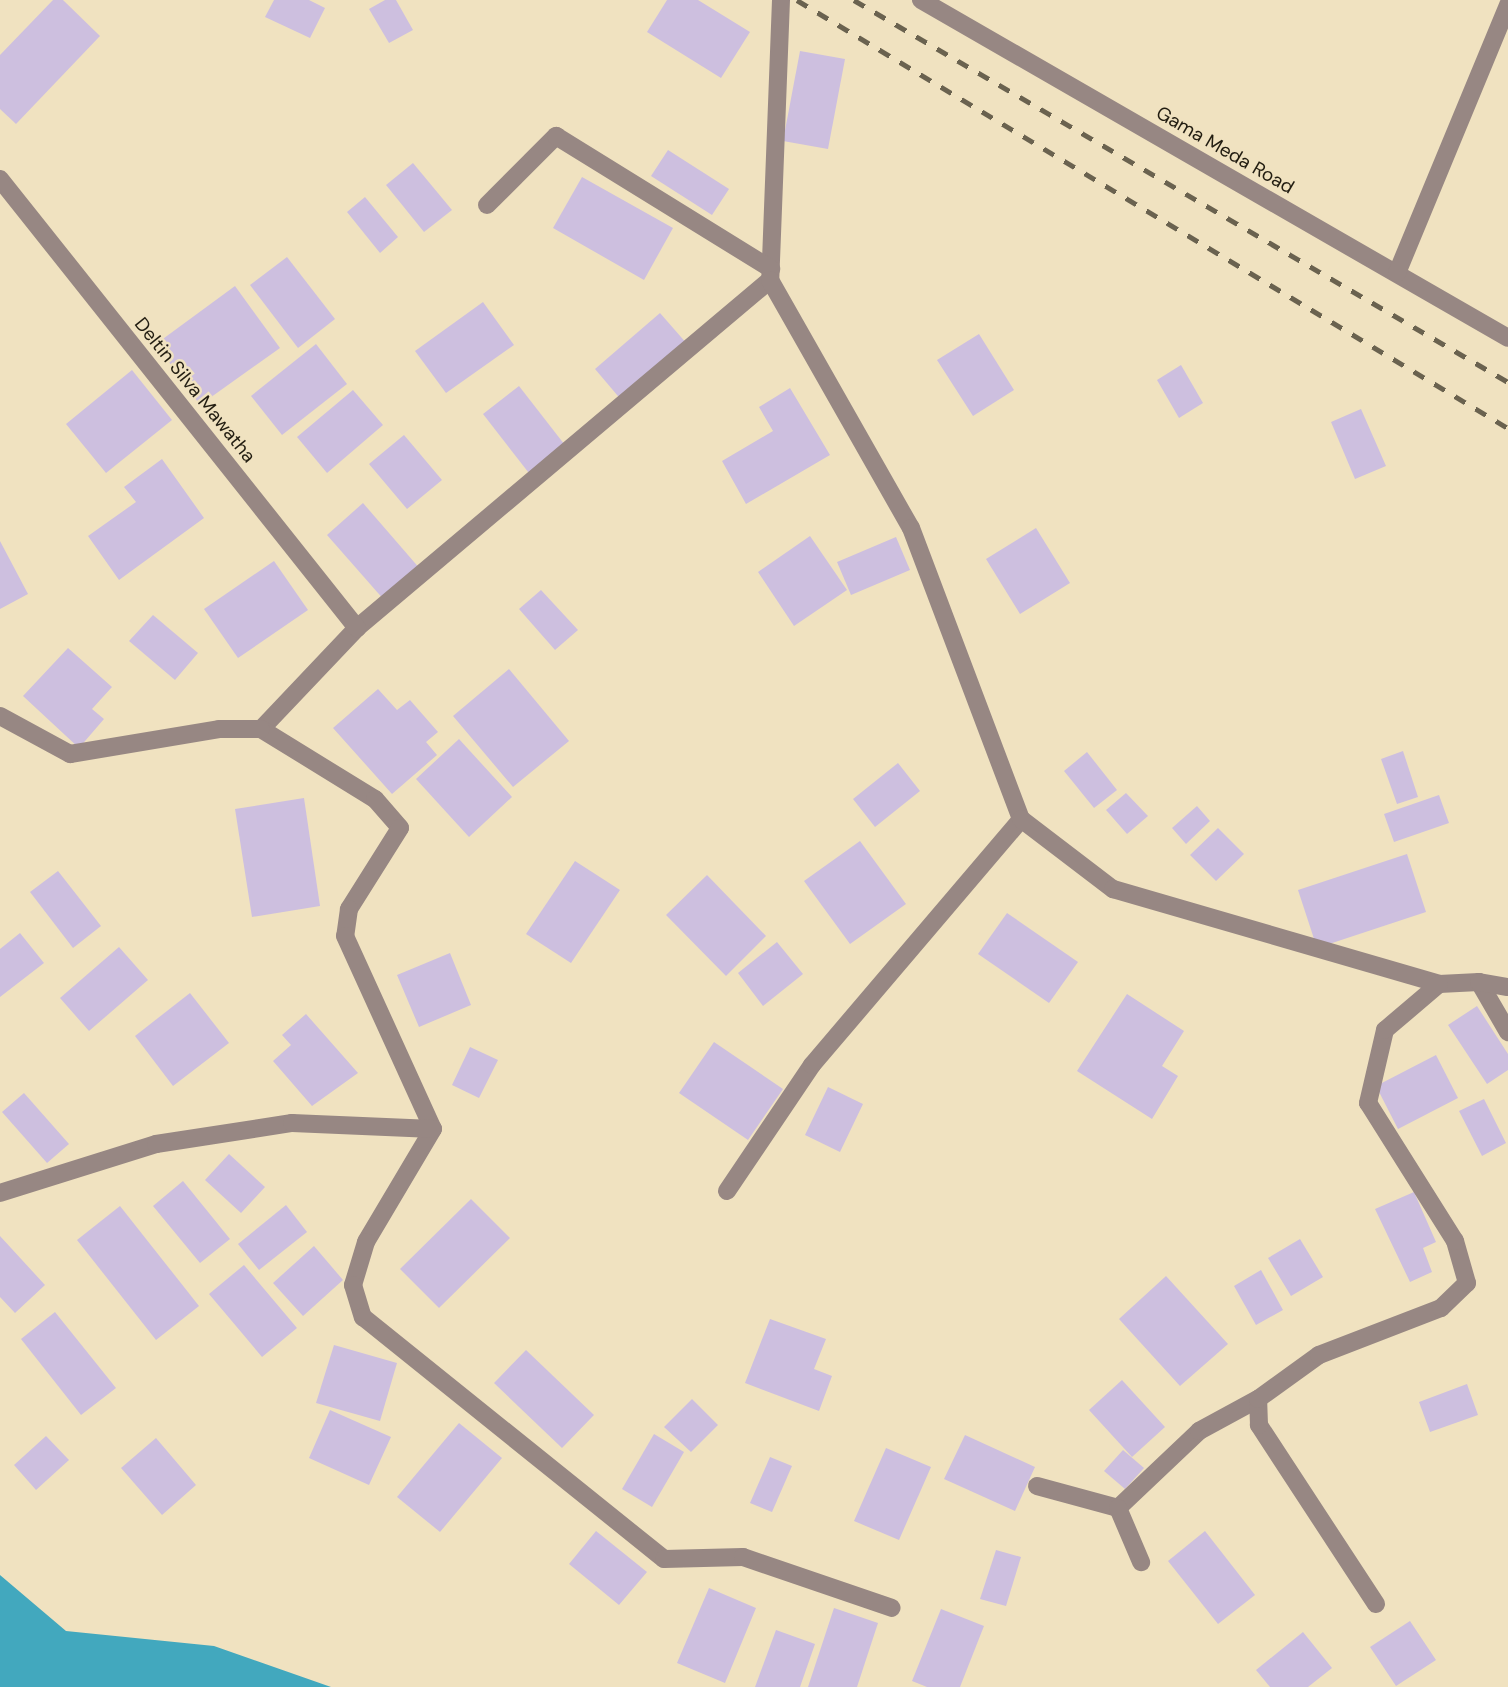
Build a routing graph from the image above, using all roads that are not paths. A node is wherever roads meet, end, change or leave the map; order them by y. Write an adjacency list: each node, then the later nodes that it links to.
1 (781, 0): 7 (street)
2 (921, 0): 6 (street, Gama Meda Road)
3 (1508, 5): 6 (street)
4 (0, 179): 9 (street, Deltin Silva Mawatha)
5 (487, 205): 7 (street)
6 (1397, 273): 8 (street, Gama Meda Road)
7 (771, 274): 9 (street); 12 (street)
8 (1508, 338)
9 (357, 628): 11 (street)
10 (0, 716): 11 (street)
11 (261, 729): 17 (street)
12 (1021, 819): 14 (street); 18 (street)
13 (1479, 982): 14 (street); 15 (street); 16 (street)
14 (1439, 984): 20 (street)
15 (1508, 987)
16 (1508, 1032)
17 (433, 1129): 19 (street); 25 (street)
18 (727, 1191)
19 (0, 1194)
20 (1258, 1399): 22 (street); 24 (street)
21 (1037, 1486): 22 (street)
22 (1118, 1508): 23 (street)
23 (1141, 1562)
24 (1376, 1604)
25 (892, 1608)

